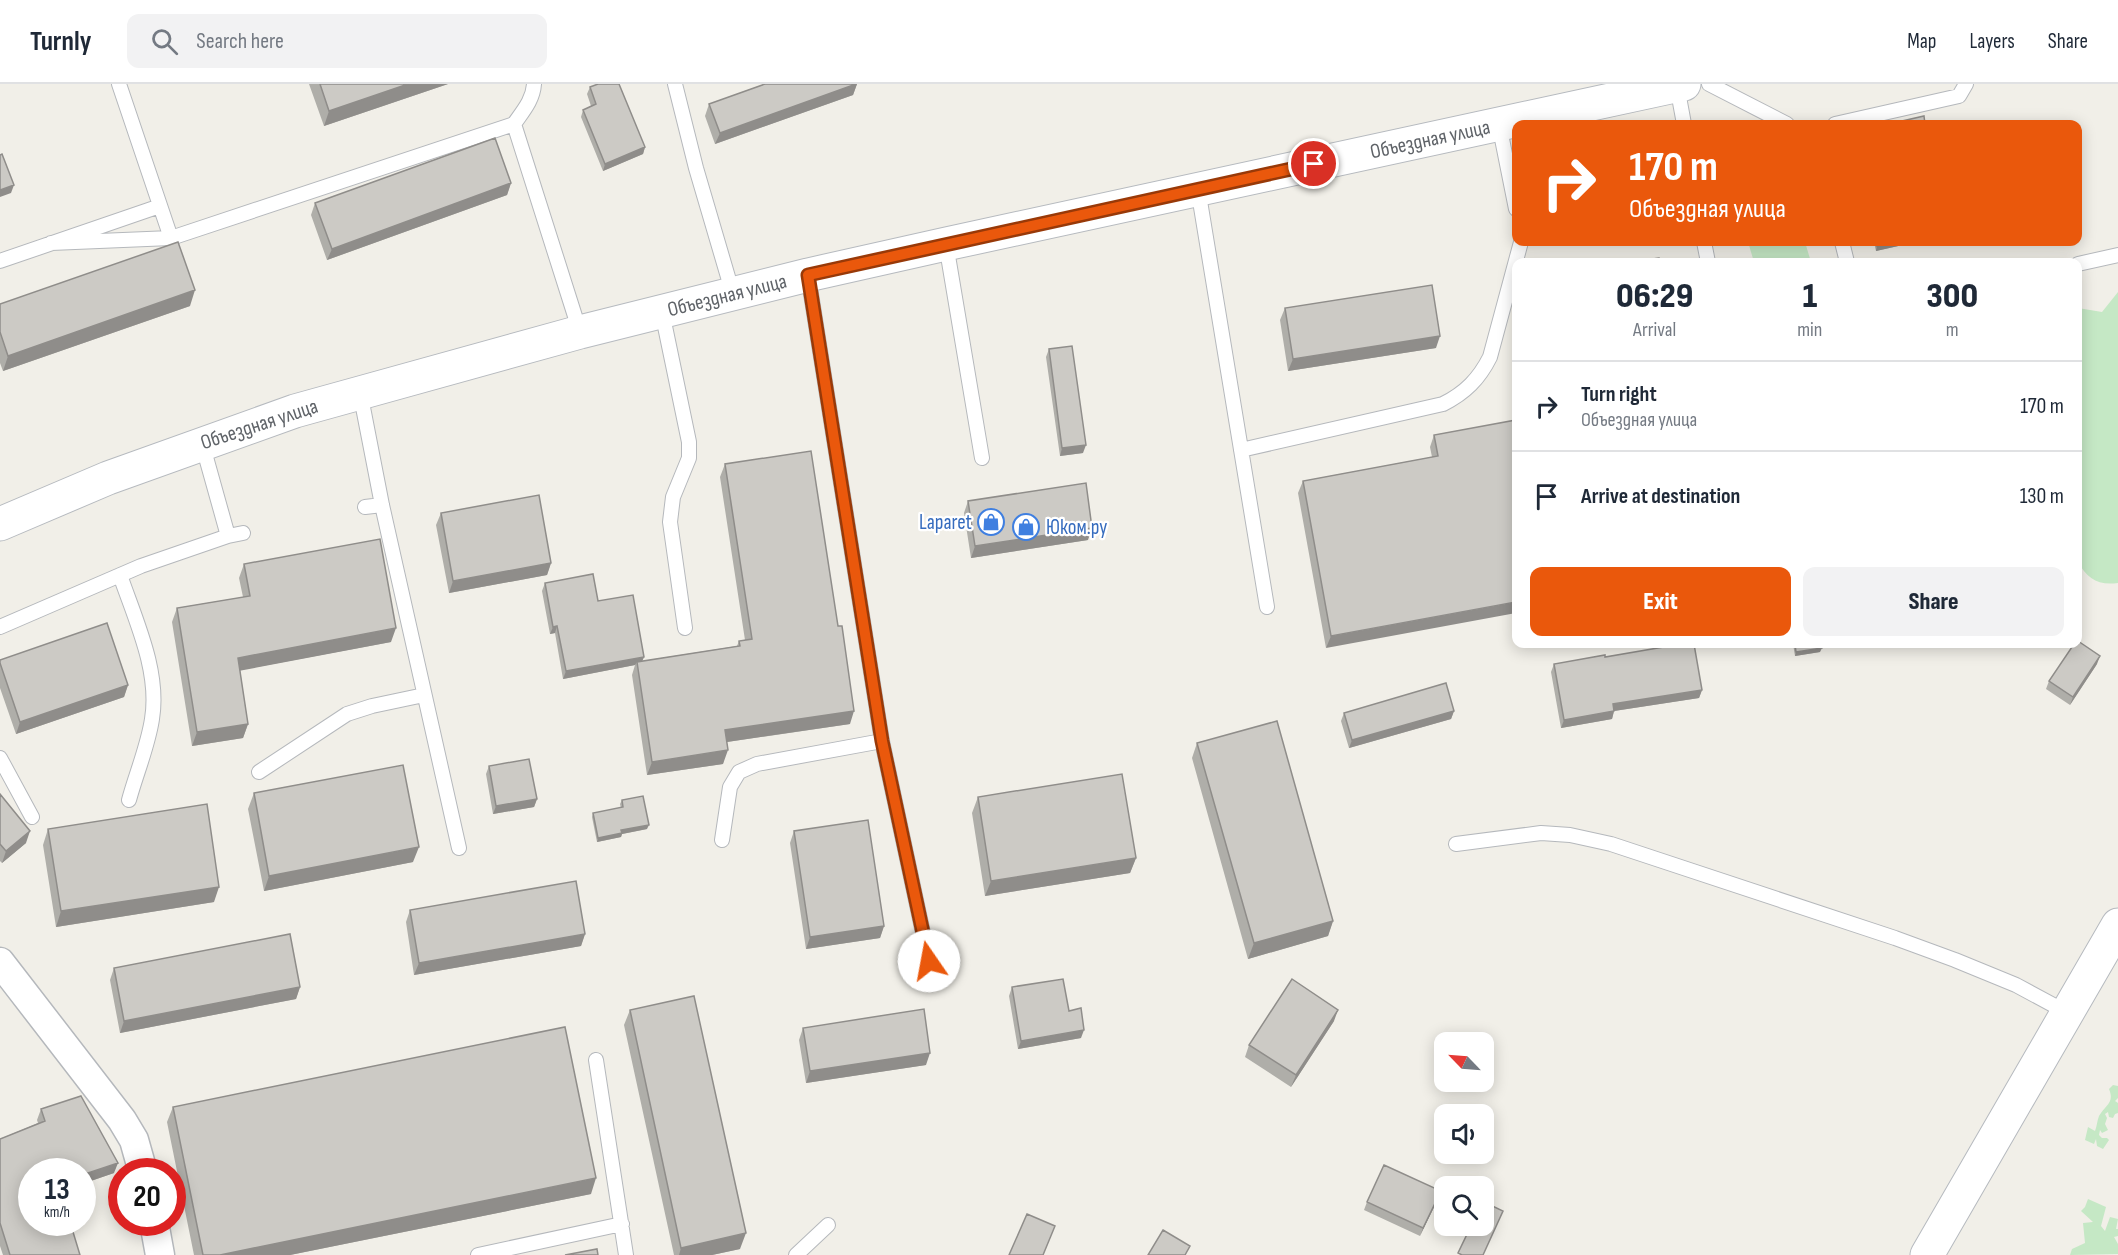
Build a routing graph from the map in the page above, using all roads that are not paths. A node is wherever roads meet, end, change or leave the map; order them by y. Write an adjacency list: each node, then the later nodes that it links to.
1 (119, 84): 16 (lane)
2 (534, 84): 12 (lane)
3 (675, 84): 25 (lane)
4 (1709, 84): 9 (lane)
5 (1966, 84): 10 (lane)
6 (1680, 85): 7 (main road, Объездная улица); 8 (lane)
7 (1518, 120)
8 (1684, 120)
9 (1779, 120)
10 (1853, 120)
11 (1512, 121): 13 (main road, Объездная улица)
12 (514, 124): 17 (lane); 27 (lane)
13 (1499, 124): 14 (main road, Объездная улица); 15 (lane)
14 (1198, 189): 19 (main road, Объездная улица); 30 (lane)
15 (1512, 189)
16 (160, 206): 17 (lane); 18 (lane)
17 (171, 238): 18 (lane)
18 (51, 243): 21 (lane)
19 (946, 244): 23 (main road, Объездная улица); 31 (lane)
20 (2118, 255): 22 (lane)
21 (0, 261)
22 (2082, 263)
23 (808, 275): 25 (main road, Объездная улица); 42 (lane)
24 (1512, 275): 30 (lane)
25 (733, 294): 26 (main road, Объездная улица)
26 (662, 312): 27 (main road, Объездная улица); 40 (lane)
27 (580, 332): 28 (main road, Объездная улица)
28 (360, 392): 29 (main road, Объездная улица); 32 (lane)
29 (202, 443): 34 (main road, Объездная улица); 36 (lane)
30 (1241, 450): 38 (lane)
31 (982, 458)
32 (382, 505): 33 (lane); 41 (lane)
33 (364, 507)
34 (0, 524)
35 (243, 533): 36 (lane)
36 (228, 536): 37 (lane)
37 (120, 575): 39 (lane); 45 (lane)
38 (1267, 607)
39 (0, 627)
40 (685, 628)
41 (424, 695): 44 (lane); 49 (lane)
42 (882, 741): 47 (lane); 51 (lane)
43 (0, 758): 46 (lane)
44 (259, 772)
45 (129, 800)
46 (32, 817)
47 (722, 840)
48 (1456, 844): 53 (lane)
49 (459, 848)
50 (2118, 925): 53 (main road)
51 (929, 961)
52 (0, 962): 55 (street)
53 (2067, 1013): 63 (main road)
54 (596, 1060): 56 (lane)
55 (139, 1158)
56 (622, 1224): 60 (lane); 61 (lane)
57 (828, 1225): 62 (lane)
58 (157, 1236): 59 (street)
59 (160, 1255)
60 (478, 1255)
61 (626, 1255)
62 (796, 1255)
63 (1927, 1255)

